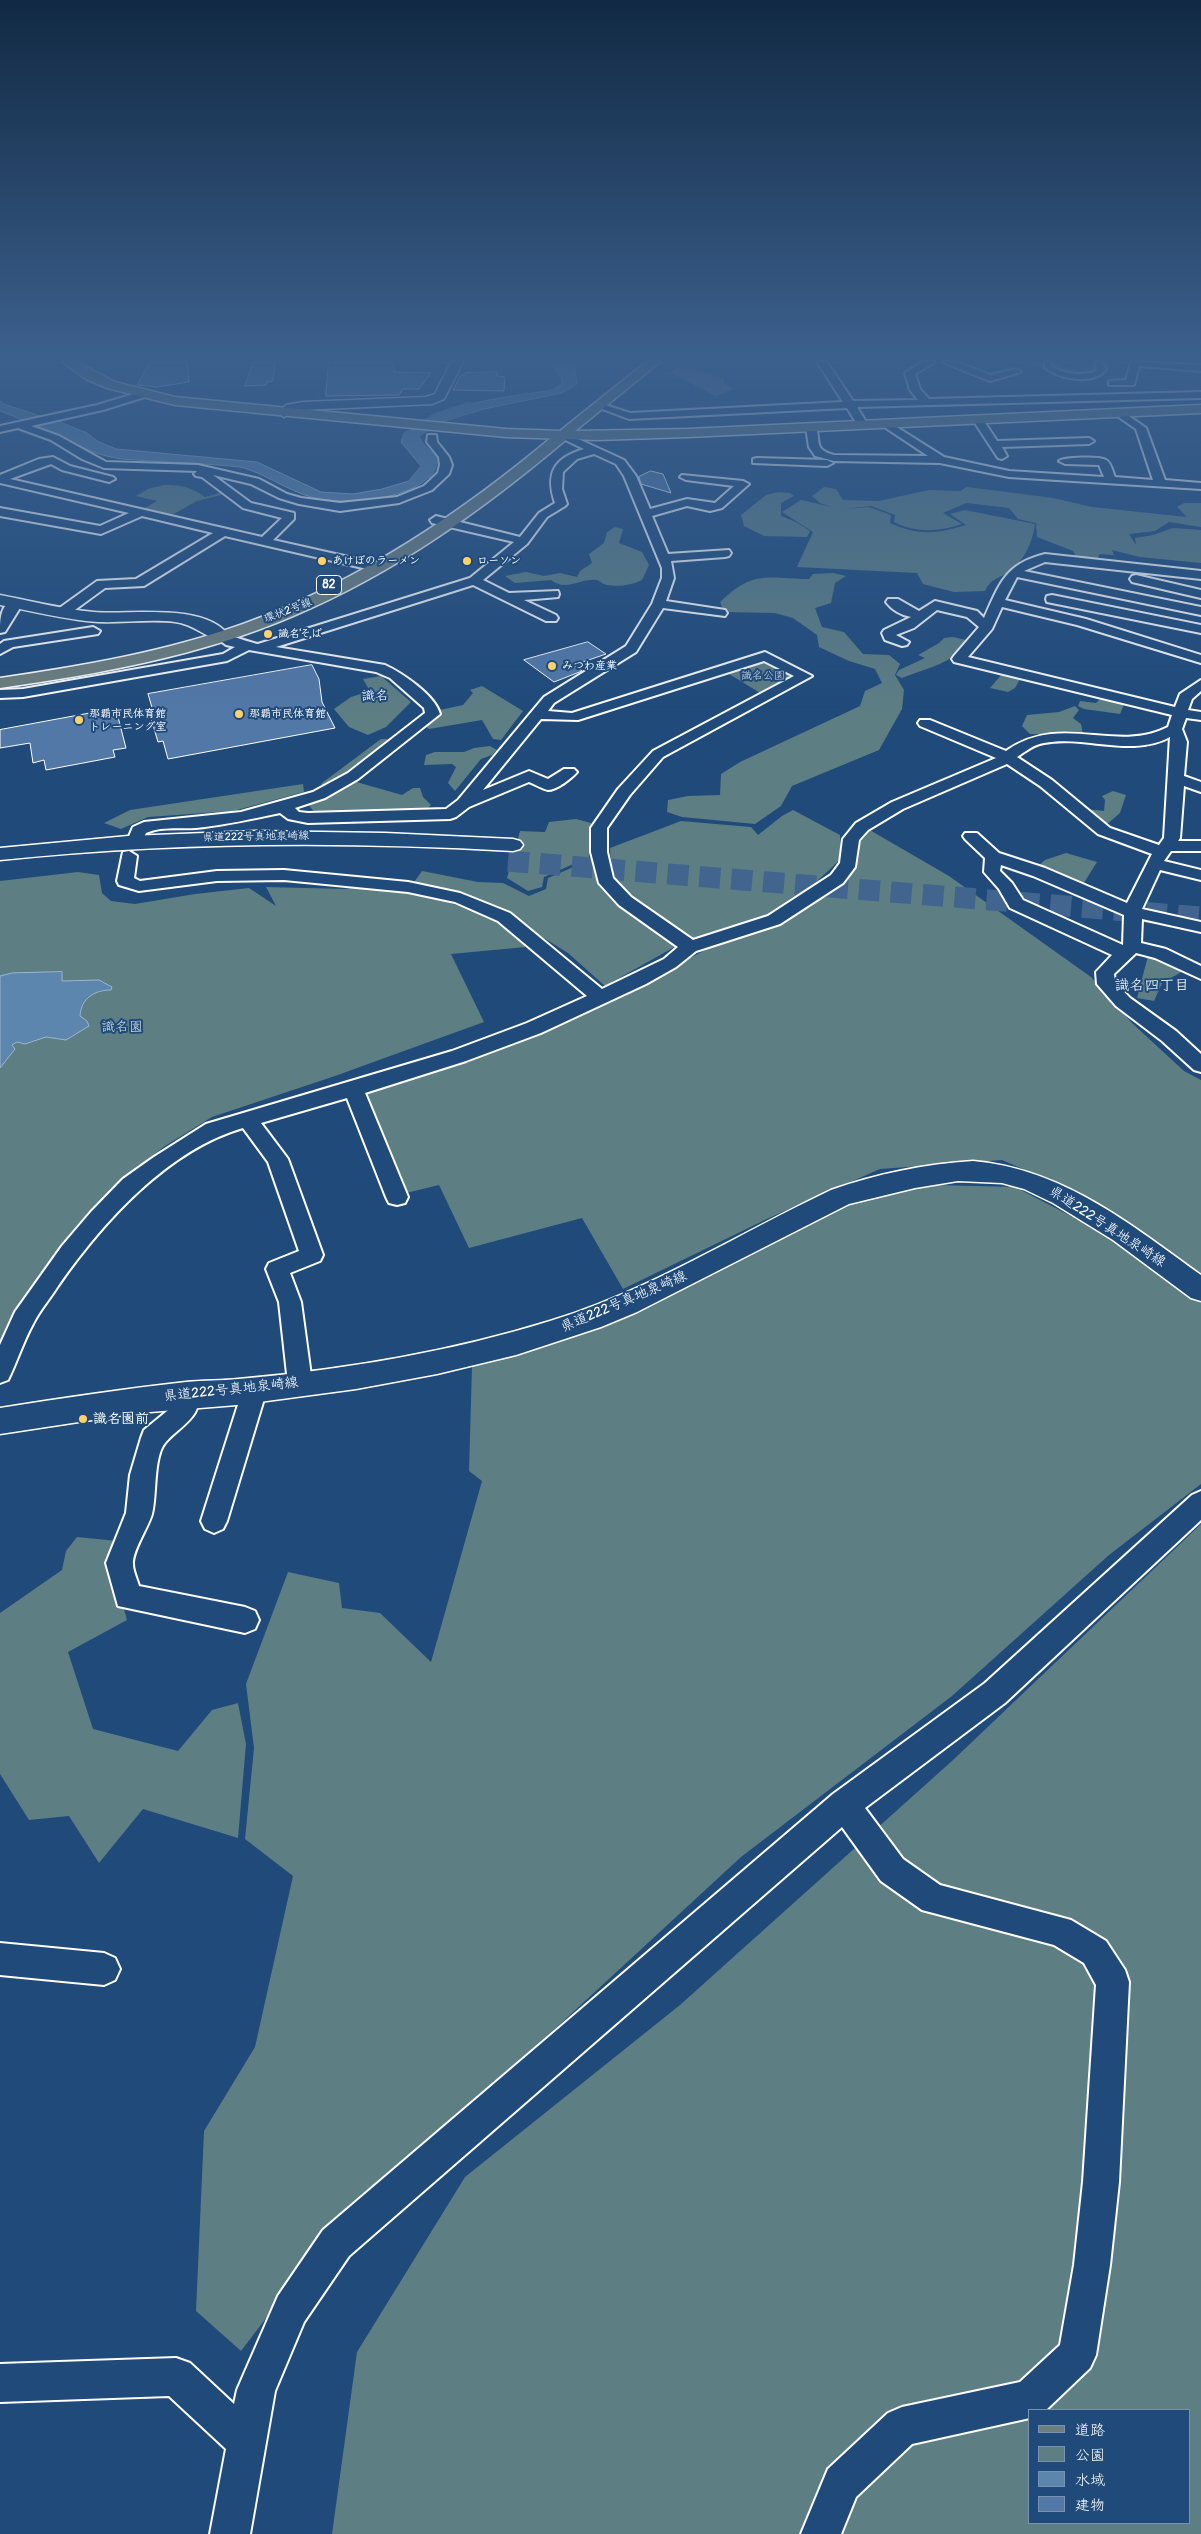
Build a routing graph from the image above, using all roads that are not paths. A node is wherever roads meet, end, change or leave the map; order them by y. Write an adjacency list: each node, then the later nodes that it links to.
1 (5, 480): 14 (street)
2 (112, 480): 14 (street)
3 (214, 480): 20 (street)
4 (248, 480): 5 (street)
5 (436, 480)
6 (491, 480): 18 (main road, 環状2号線 / 82)
7 (496, 480): 18 (main road, 環状2号線 / 82)
8 (558, 480): 21 (street)
9 (632, 480): 17 (street)
10 (712, 480): 17 (street)
11 (1115, 480): 12 (street)
12 (1160, 483): 13 (street)
13 (1201, 486)
14 (93, 501): 16 (street)
15 (0, 512): 16 (street)
16 (140, 513): 19 (street)
17 (646, 514): 23 (street)
18 (443, 522): 21 (street); 25 (main road, 環状2号線 / 82); 51 (main road, 環状2号線 / 82)
19 (224, 531): 20 (street); 43 (street)
20 (266, 540): 25 (street)
21 (523, 542): 28 (street)
22 (724, 553): 23 (street)
23 (664, 558): 39 (street)
24 (1088, 564): 26 (street); 27 (street); 30 (street)
25 (366, 565): 51 (main road, 環状2号線 / 82)
26 (1014, 573): 29 (street); 40 (street)
27 (1197, 574): 30 (street)
28 (474, 581): 34 (street); 54 (street)
29 (1003, 588): 31 (street); 38 (street)
30 (1182, 591): 33 (street); 40 (street)
31 (1021, 593)
32 (553, 594): 34 (street)
33 (1201, 594)
34 (508, 597): 45 (street)
35 (1039, 597): 46 (street)
36 (8, 602): 43 (main road); 48 (street)
37 (893, 602): 44 (street)
38 (998, 602): 47 (street); 53 (street)
39 (659, 604): 41 (street); 63 (street)
40 (1173, 606): 42 (street); 46 (street)
41 (715, 608)
42 (1201, 611)
43 (63, 612): 51 (main road)
44 (920, 616): 47 (street); 52 (street)
45 (551, 618)
46 (1158, 622): 49 (street); 53 (street)
47 (986, 626): 62 (street)
48 (0, 629)
49 (1201, 629)
50 (93, 631): 55 (street)
51 (217, 633): 54 (street); 56 (main road, 環状2号線 / 82)
52 (902, 642)
53 (1149, 642): 57 (street)
54 (254, 648): 61 (street); 72 (street)
55 (0, 650)
56 (146, 652): 58 (main road, 環状2号線 / 82); 59 (main road, 環状2号線 / 82)
57 (1201, 659)
58 (0, 675)
59 (0, 683)
60 (1201, 684): 62 (street)
61 (0, 694)
62 (1180, 713): 64 (street); 66 (street)
63 (536, 714): 71 (street); 84 (street)
64 (1201, 716)
65 (925, 723): 67 (street)
66 (1175, 729): 67 (street); 69 (street)
67 (1006, 757): 78 (street); 84 (street)
68 (569, 772): 71 (street)
69 (1176, 778): 70 (street); 78 (street)
70 (1201, 787)
71 (464, 803): 72 (street)
72 (283, 807): 75 (street)
73 (971, 836): 79 (street)
74 (1201, 846): 78 (street)
75 (132, 849): 76 (main road, 県道222号真地泉崎線); 77 (main road, 県道222号真地泉崎線); 80 (main road, 県道222号真地泉崎線); 87 (street)
76 (510, 853)
77 (0, 854)
78 (1161, 854): 81 (street); 82 (street)
79 (993, 857): 82 (street); 85 (street)
80 (0, 868)
81 (1201, 875)
82 (1133, 912): 83 (street); 85 (street)
83 (1201, 927)
84 (690, 946): 87 (street)
85 (1128, 950): 86 (street); 88 (street)
86 (1201, 973)
87 (601, 998): 89 (street)
88 (1201, 1065)
89 (354, 1090): 90 (street); 91 (street)
90 (248, 1120): 93 (street); 94 (street)
91 (397, 1197)
92 (1201, 1290): 94 (main road, 県道222号真地泉崎線)
93 (0, 1373)
94 (300, 1383): 95 (main road, 県道222号真地泉崎線)
95 (255, 1389): 96 (main road, 県道222号真地泉崎線); 99 (street)
96 (186, 1395): 97 (main road, 県道222号真地泉崎線); 100 (street)
97 (0, 1421)
98 (1201, 1503): 101 (street)
99 (214, 1521)
100 (245, 1620)
101 (844, 1805): 105 (street); 107 (street)
102 (0, 1959): 103 (street)
103 (104, 1969)
104 (0, 2383): 105 (street)
105 (246, 2441): 106 (street)
106 (230, 2534)
107 (821, 2534)

